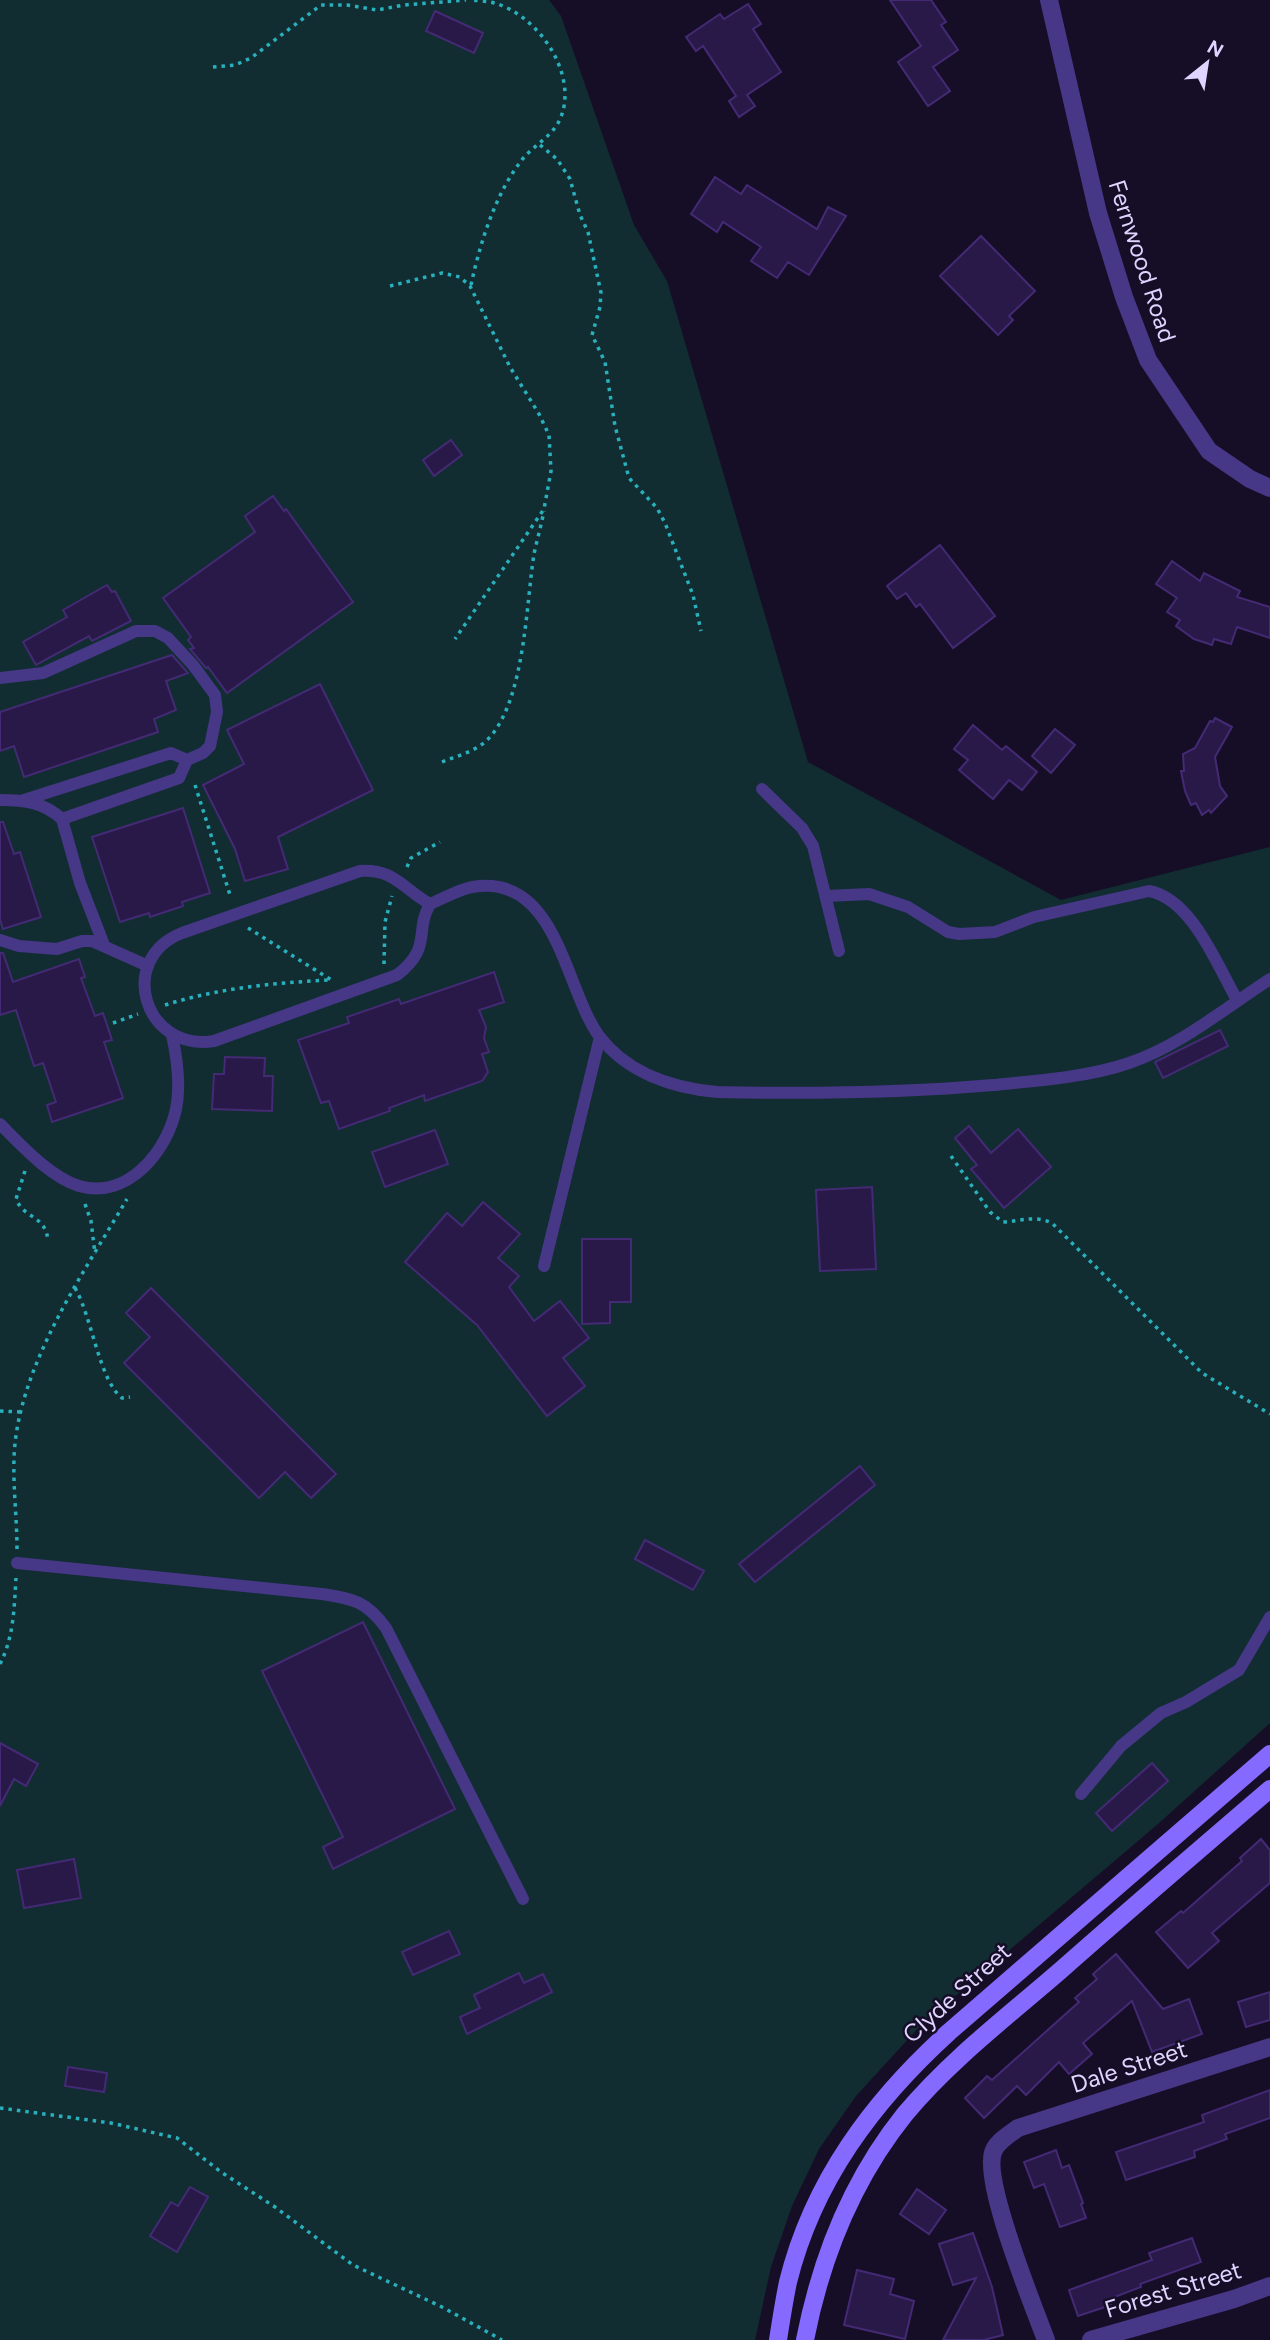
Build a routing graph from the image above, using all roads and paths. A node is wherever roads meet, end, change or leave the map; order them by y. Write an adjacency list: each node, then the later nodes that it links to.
1 (466, 0): 4 (path)
2 (472, 0): 5 (path)
3 (1049, 0): 8 (street, Fernwood Road)
4 (213, 67)
5 (540, 145): 7 (path); 10 (path)
6 (390, 286): 7 (path)
7 (470, 286): 9 (path)
8 (1270, 488)
9 (544, 509): 11 (path); 14 (path)
10 (701, 631)
11 (455, 639)
12 (0, 678): 13 (lane)
13 (187, 760): 17 (lane); 18 (lane); 21 (path)
14 (442, 762)
15 (762, 789): 19 (lane)
16 (0, 800): 17 (lane)
17 (24, 800): 18 (lane)
18 (62, 819): 23 (lane)
19 (827, 896): 24 (lane); 29 (lane)
20 (430, 904): 21 (lane); 28 (lane); 33 (lane)
21 (236, 914): 25 (lane); 27 (path)
22 (0, 940): 23 (lane)
23 (104, 945): 25 (lane)
24 (839, 951)
25 (148, 966): 30 (lane)
26 (1270, 979): 29 (lane)
27 (331, 980): 28 (path); 30 (path)
28 (346, 994): 32 (lane)
29 (1237, 1000): 33 (lane)
30 (150, 1010): 31 (path); 32 (lane)
31 (113, 1023)
32 (172, 1035): 37 (lane)
33 (600, 1037): 41 (lane)
34 (0, 1124): 36 (lane)
35 (951, 1156): 46 (path)
36 (33, 1157): 37 (lane); 39 (path)
37 (78, 1186): 40 (path)
38 (127, 1199): 40 (path)
39 (48, 1241)
40 (95, 1254): 42 (path)
41 (544, 1266)
42 (75, 1288): 43 (path); 45 (path)
43 (130, 1396)
44 (0, 1411): 45 (path)
45 (21, 1412): 47 (path)
46 (1270, 1414)
47 (17, 1563): 49 (path); 53 (lane)
48 (1270, 1618): 52 (lane)
49 (0, 1664)
50 (1270, 1754): 58 (main road, Clyde Street)
51 (1270, 1789): 59 (main road, Clyde Street)
52 (1081, 1794)
53 (523, 1899)
54 (1270, 2047): 60 (street, Dale Street)
55 (0, 2108): 57 (path)
56 (1270, 2286): 61 (street, Forest Street)
57 (502, 2340)
58 (778, 2340)
59 (804, 2340)
60 (1046, 2340)
61 (1090, 2340)

